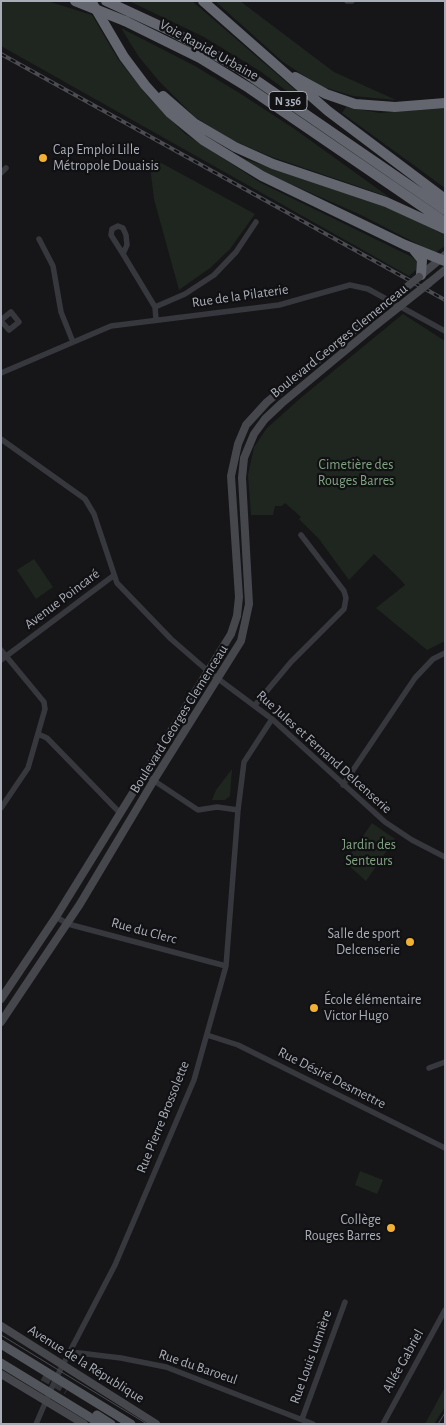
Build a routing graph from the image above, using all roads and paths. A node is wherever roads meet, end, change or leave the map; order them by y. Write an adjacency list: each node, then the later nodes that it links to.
1 (75, 1): 12 (highway, Voie Rapide Urbaine / N 356, bridge)
2 (91, 1): 7 (highway)
3 (106, 1): 10 (highway, Voie Rapide Urbaine / N 356)
4 (203, 1): 8 (highway); 9 (highway)
5 (347, 1): 6 (street)
6 (352, 1)
7 (104, 23): 13 (highway); 15 (highway)
8 (445, 103)
9 (445, 199)
10 (445, 210)
11 (256, 222): 20 (street, Rue de la Pilaterie)
12 (445, 222)
13 (445, 229)
14 (39, 239): 23 (street)
15 (405, 245): 17 (highway); 19 (highway)
16 (123, 254): 20 (street)
17 (443, 259): 19 (main road, Boulevard Georges Clemenceau)
18 (445, 270): 32 (main road, Boulevard Georges Clemenceau, bridge)
19 (420, 276): 31 (main road, Boulevard Georges Clemenceau, bridge)
20 (155, 307): 21 (street)
21 (156, 320): 22 (street, Rue de la Pilaterie); 23 (street, Rue de la Pilaterie)
22 (445, 331)
23 (73, 342): 24 (street, Rue de la Pilaterie)
24 (1, 373)
25 (1, 439): 27 (street, Rue Jules et Fernand Delcenserie)
26 (301, 535): 33 (street)
27 (113, 576): 30 (street, Avenue Poincaré); 31 (street, Rue Jules et Fernand Delcenserie)
28 (1, 650): 30 (street)
29 (445, 653): 38 (street)
30 (4, 658): 35 (street)
31 (209, 672): 32 (street, Rue Jules et Fernand Delcenserie); 36 (main road, Boulevard Georges Clemenceau)
32 (219, 679): 33 (street, Rue Jules et Fernand Delcenserie); 37 (main road, Boulevard Georges Clemenceau)
33 (255, 705): 34 (street, Rue Jules et Fernand Delcenserie)
34 (272, 719): 38 (street, Rue Jules et Fernand Delcenserie); 40 (street, Rue Pierre Brossolette)
35 (38, 734): 39 (street); 41 (street)
36 (144, 774): 37 (street); 41 (main road, Boulevard Georges Clemenceau)
37 (154, 780): 40 (street); 44 (main road, Boulevard Georges Clemenceau)
38 (343, 785): 42 (street, Rue Jules et Fernand Delcenserie)
39 (1, 808)
40 (238, 810): 45 (street, Rue Pierre Brossolette)
41 (120, 812): 43 (main road, Boulevard Georges Clemenceau)
42 (445, 857)
43 (56, 917): 44 (street, Rue du Clerc); 46 (main road, Boulevard Georges Clemenceau)
44 (68, 924): 45 (street, Rue du Clerc); 47 (main road, Boulevard Georges Clemenceau)
45 (226, 966): 48 (street, Rue Pierre Brossolette)
46 (1, 999)
47 (1, 1022)
48 (207, 1036): 51 (street, Rue Désiré Desmettre); 57 (street, Rue Pierre Brossolette)
49 (445, 1062): 50 (street)
50 (428, 1068)
51 (445, 1148)
52 (345, 1302): 63 (street, Rue Louis Lumière)
53 (445, 1310): 72 (street, Allée Gabriel)
54 (1, 1326): 60 (main road, Avenue de la République)
55 (1, 1344): 62 (main road)
56 (1, 1350): 58 (main road)
57 (70, 1352): 60 (street, Rue Pierre Brossolette); 63 (street, Rue du Baroeul)
58 (1, 1357)
59 (1, 1363): 62 (main road)
60 (63, 1365): 62 (street, Rue Pierre Brossolette); 70 (main road, Avenue de la République)
61 (1, 1374): 62 (main road)
62 (51, 1389): 64 (street, Rue Pierre Brossolette); 65 (main road); 66 (main road); 69 (main road)
63 (302, 1420): 71 (street, Rue du Baroeul)
64 (36, 1424)
65 (84, 1424)
66 (101, 1424)
67 (111, 1424): 68 (main road)
68 (122, 1424)
69 (131, 1424)
70 (156, 1424)
71 (313, 1424)
72 (383, 1424)

